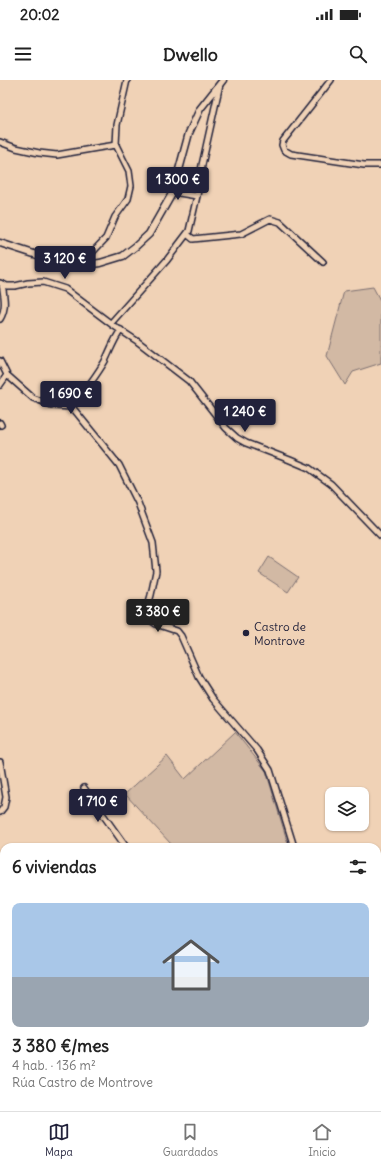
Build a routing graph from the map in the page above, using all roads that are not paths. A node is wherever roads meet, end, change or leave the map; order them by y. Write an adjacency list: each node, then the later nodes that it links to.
1 (127, 80): 5 (street)
2 (331, 80): 6 (street)
3 (221, 82): 7 (street); 8 (street)
4 (0, 142): 5 (street)
5 (116, 146): 12 (street)
6 (381, 165)
7 (173, 192): 8 (street); 12 (street)
8 (197, 196): 9 (street)
9 (187, 234): 11 (street); 15 (street)
10 (0, 243): 12 (street)
11 (323, 262)
12 (85, 265)
13 (1, 284): 14 (street); 15 (street)
14 (0, 319)
15 (111, 322): 16 (street)
16 (121, 330): 20 (street); 21 (street)
17 (0, 361): 18 (street)
18 (7, 375): 19 (street); 20 (street)
19 (0, 385)
20 (72, 407): 26 (street)
21 (381, 536)
22 (0, 762): 24 (street)
23 (84, 788): 25 (street)
24 (0, 812)
25 (123, 843)
26 (293, 843)
27 (0, 1111): 28 (highway)
28 (6, 1111)
29 (193, 1111): 30 (highway)
30 (204, 1111)

